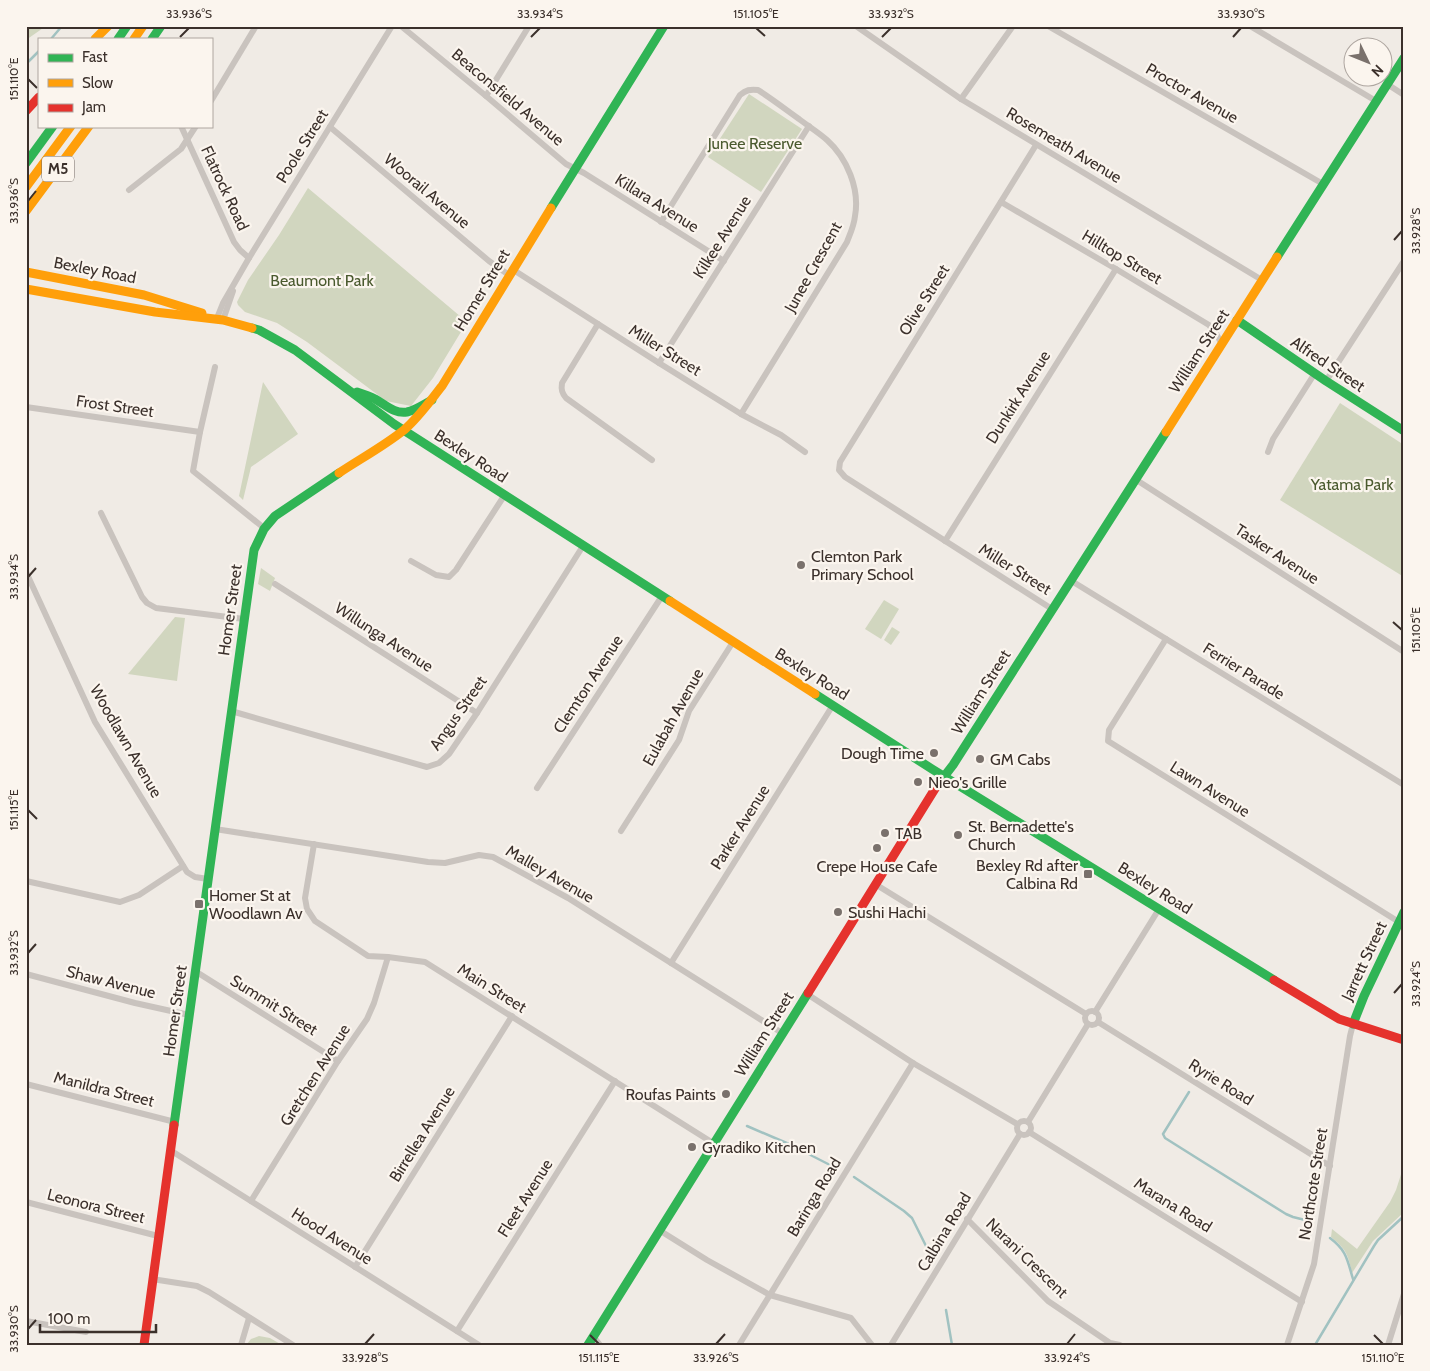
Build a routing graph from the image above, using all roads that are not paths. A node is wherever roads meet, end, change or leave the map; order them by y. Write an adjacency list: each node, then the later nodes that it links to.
1 (108, 26): 14 (main road)
2 (127, 26): 15 (main road)
3 (143, 26): 16 (main road)
4 (161, 26): 17 (main road)
5 (256, 26): 25 (street)
6 (392, 26): 30 (street, Poole Street)
7 (400, 26): 23 (street, Beaconsfield Avenue)
8 (529, 26): 23 (street)
9 (664, 26): 39 (main road, Homer Street)
10 (856, 26): 26 (street, Rosemeath Avenue)
11 (1013, 26): 26 (street)
12 (1048, 26): 40 (street, Proctor Avenue)
13 (1250, 26): 27 (street)
14 (96, 38)
15 (119, 38)
16 (135, 38)
17 (153, 38)
18 (1404, 58): 19 (main road, William Street)
19 (1392, 76)
20 (1392, 87): 22 (street)
21 (1384, 88): 27 (main road, William Street)
22 (1404, 95)
23 (486, 96): 39 (street, Beaconsfield Avenue)
24 (38, 98): 28 (main road)
25 (212, 99)
26 (961, 99): 37 (street, Rosemeath Avenue)
27 (1376, 101): 40 (main road, William Street)
28 (26, 111)
29 (809, 126): 45 (street, Junee Crescent); 47 (street, Kilkee Avenue); 65 (street, Junee Crescent)
30 (330, 127): 46 (street, Poole Street); 51 (street, Woorail Avenue)
31 (52, 128): 38 (main road, M5)
32 (70, 128): 41 (main road)
33 (88, 128): 44 (main road, M5)
34 (182, 128): 36 (street, Flatrock Road)
35 (195, 128): 36 (street)
36 (188, 140): 42 (street); 46 (street, Flatrock Road)
37 (1036, 145): 43 (street, Olive Street); 52 (street, Rosemeath Avenue)
38 (26, 163)
39 (575, 168): 45 (street, Killara Avenue); 51 (main road, Homer Street)
40 (1323, 184): 52 (main road, William Street)
41 (26, 187)
42 (128, 190)
43 (1001, 202): 49 (street, Hilltop Street); 72 (street, Olive Street)
44 (26, 211)
45 (662, 222): 47 (street, Killara Avenue)
46 (249, 258): 54 (street, Poole Street)
47 (724, 261): 58 (street, Kilkee Avenue)
48 (1404, 261): 61 (street)
49 (1116, 269): 57 (street, Hilltop Street); 77 (street, Dunkirk Avenue)
50 (26, 272): 54 (main road, Bexley Road)
51 (510, 272): 56 (street, Miller Street); 63 (main road, Homer Street)
52 (1262, 280): 55 (main road, William Street)
53 (26, 290): 54 (main road, Bexley Road)
54 (218, 319): 62 (main road, Bexley Road)
55 (1237, 320): 57 (main road, William Street); 60 (main road, Alfred Street)
56 (598, 324): 58 (street, Miller Street); 71 (street)
57 (1222, 344): 73 (main road, William Street)
58 (659, 363): 65 (street, Miller Street)
59 (215, 368): 68 (street)
60 (1315, 373): 61 (main road, Alfred Street); 70 (street)
61 (1326, 381): 67 (main road, Alfred Street)
62 (349, 390): 63 (main road); 66 (main road, Bexley Road)
63 (432, 400): 66 (main road, Homer Street)
64 (26, 407): 68 (street, Frost Street)
65 (741, 414): 69 (street, Miller Street)
66 (403, 430): 74 (main road, Bexley Road); 76 (main road, Homer Street)
67 (1404, 431)
68 (200, 432): 76 (street)
69 (805, 452)
70 (1268, 452)
71 (652, 460)
72 (839, 470): 77 (street, Miller Street)
73 (1135, 479): 81 (main road, William Street); 88 (street, Tasker Avenue)
74 (504, 496): 78 (main road, Bexley Road); 79 (street)
75 (101, 513): 85 (street)
76 (264, 528): 85 (main road, Homer Street)
77 (944, 541): 84 (street, Miller Street)
78 (582, 546): 83 (main road, Bexley Road); 91 (street, Angus Street)
79 (411, 561)
80 (26, 572): 98 (street, Woodlawn Avenue)
81 (1070, 580): 84 (main road, William Street); 86 (street, Ferrier Parade)
82 (275, 584): 91 (street, Willunga Avenue)
83 (662, 596): 87 (main road, Bexley Road); 94 (street, Clemton Avenue)
84 (1052, 609): 92 (main road, William Street)
85 (244, 619): 90 (main road, Homer Street)
86 (1166, 639): 93 (street, Ferrier Parade); 104 (street, Lawn Avenue)
87 (732, 642): 89 (main road, Bexley Road); 96 (street, Eulabah Avenue)
88 (1404, 652)
89 (833, 706): 92 (main road, Bexley Road); 106 (street, Parker Avenue)
90 (231, 711): 91 (street, Angus Street); 95 (main road, Homer Street)
91 (477, 713)
92 (944, 776): 101 (main road, William Street); 102 (main road, Bexley Road)
93 (1404, 785)
94 (537, 788)
95 (215, 829): 97 (street, Malley Avenue); 99 (main road, Homer Street)
96 (621, 831)
97 (314, 844): 105 (street, Main Street); 106 (street, Malley Avenue)
98 (183, 866): 99 (street, Woodlawn Avenue); 100 (street)
99 (208, 879): 107 (main road, Homer Street)
100 (26, 881)
101 (875, 884): 109 (main road, William Street); 111 (street)
102 (1159, 908): 110 (street); 116 (main road, Bexley Road)
103 (1404, 912): 104 (main road, Jarrett Street)
104 (1399, 922): 116 (main road, Jarrett Street)
105 (388, 957): 113 (street, Main Street); 119 (street, Gretchen Avenue)
106 (671, 963): 117 (street, Malley Avenue)
107 (195, 971): 112 (main road, Homer Street); 119 (street, Summit Street)
108 (26, 974): 112 (street, Shaw Avenue)
109 (807, 994): 117 (main road, William Street); 120 (street)
110 (1095, 1012): 111 (street); 114 (street)
111 (1086, 1014): 115 (street)
112 (189, 1015): 123 (main road, Homer Street)
113 (512, 1016): 121 (street, Main Street); 136 (street, Birrellea Avenue)
114 (1098, 1022): 115 (street); 130 (street, Ryrie Road)
115 (1088, 1024): 124 (street)
116 (1353, 1024): 118 (main road, Bexley Road); 130 (street, Northcote Street)
117 (782, 1033): 128 (main road, William Street)
118 (1404, 1040)
119 (338, 1062): 131 (street, Gretchen Avenue)
120 (913, 1063): 125 (street); 139 (street, Baringa Road)
121 (615, 1081): 128 (street, Main Street); 143 (street, Fleet Avenue)
122 (26, 1084): 123 (street, Manildra Street)
123 (175, 1122): 129 (main road, Homer Street)
124 (1028, 1122): 125 (street); 126 (street)
125 (1017, 1124): 127 (street)
126 (1029, 1132): 127 (street); 140 (street, Marana Road)
127 (1020, 1134): 133 (street, Calbina Road)
128 (713, 1143): 134 (main road, William Street)
129 (170, 1150): 131 (street, Hood Avenue); 135 (main road, Homer Street)
130 (1330, 1166): 140 (street, Northcote Street)
131 (252, 1201): 136 (street, Hood Avenue)
132 (26, 1202): 135 (street, Leonora Street)
133 (967, 1219): 154 (street, Calbina Road); 155 (street, Narani Crescent)
134 (659, 1230): 139 (street); 145 (main road, William Street)
135 (158, 1236): 137 (main road, Homer Street)
136 (355, 1267): 143 (street, Hood Avenue)
137 (152, 1279): 141 (street); 146 (main road, Homer Street)
138 (1404, 1294): 157 (street)
139 (770, 1295): 152 (street, Baringa Road); 153 (street)
140 (1302, 1302): 156 (street, Northcote Street)
141 (250, 1318): 147 (street); 148 (street)
142 (26, 1321): 144 (street)
143 (457, 1330): 149 (street, Hood Avenue)
144 (86, 1332)
145 (593, 1336): 150 (main road, William Street); 151 (street)
146 (144, 1345)
147 (241, 1345)
148 (293, 1345)
149 (479, 1345)
150 (588, 1345)
151 (600, 1345)
152 (739, 1345)
153 (872, 1345)
154 (892, 1345)
155 (1120, 1345)
156 (1287, 1345)
157 (1388, 1345)

